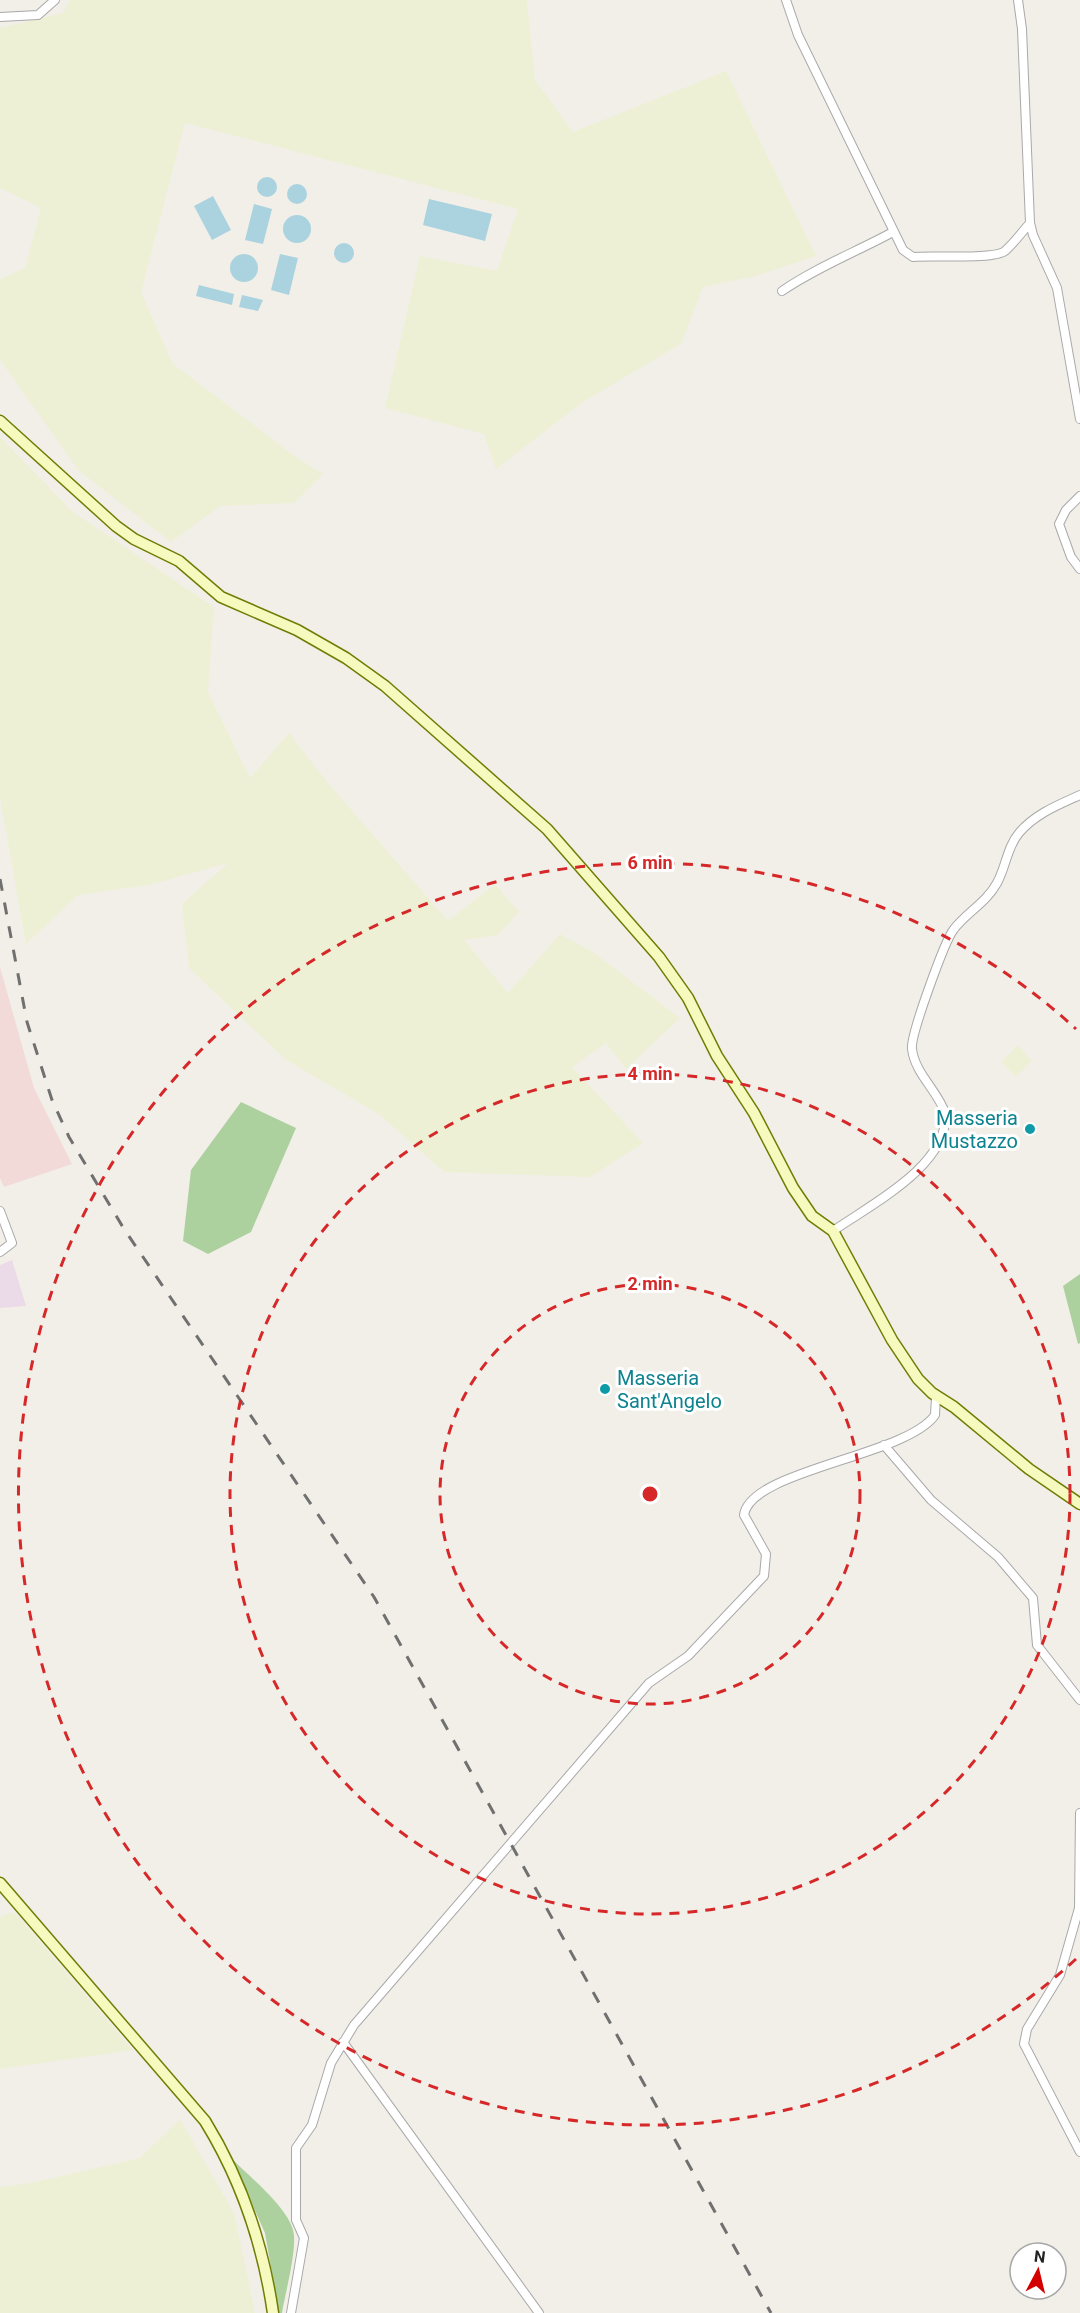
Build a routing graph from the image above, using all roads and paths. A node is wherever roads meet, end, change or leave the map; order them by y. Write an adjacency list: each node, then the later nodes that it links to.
1 (55, 0): 4 (street)
2 (786, 0): 6 (street)
3 (1018, 0): 5 (street)
4 (0, 17)
5 (1030, 223): 6 (street); 8 (street)
6 (893, 232): 7 (street)
7 (782, 291)
8 (1080, 419)
9 (0, 422): 14 (street)
10 (1080, 496): 11 (street)
11 (1080, 569)
12 (1080, 795): 14 (street)
13 (0, 1211): 15 (street)
14 (833, 1231): 16 (street)
15 (0, 1252)
16 (936, 1397): 17 (street); 18 (street)
17 (884, 1445): 19 (street); 22 (street)
18 (1080, 1504)
19 (1080, 1700)
20 (1080, 1813): 23 (street)
21 (0, 1883): 24 (street)
22 (343, 2042): 25 (street); 26 (street)
23 (1080, 2152)
24 (273, 2313)
25 (291, 2313)
26 (539, 2313)

